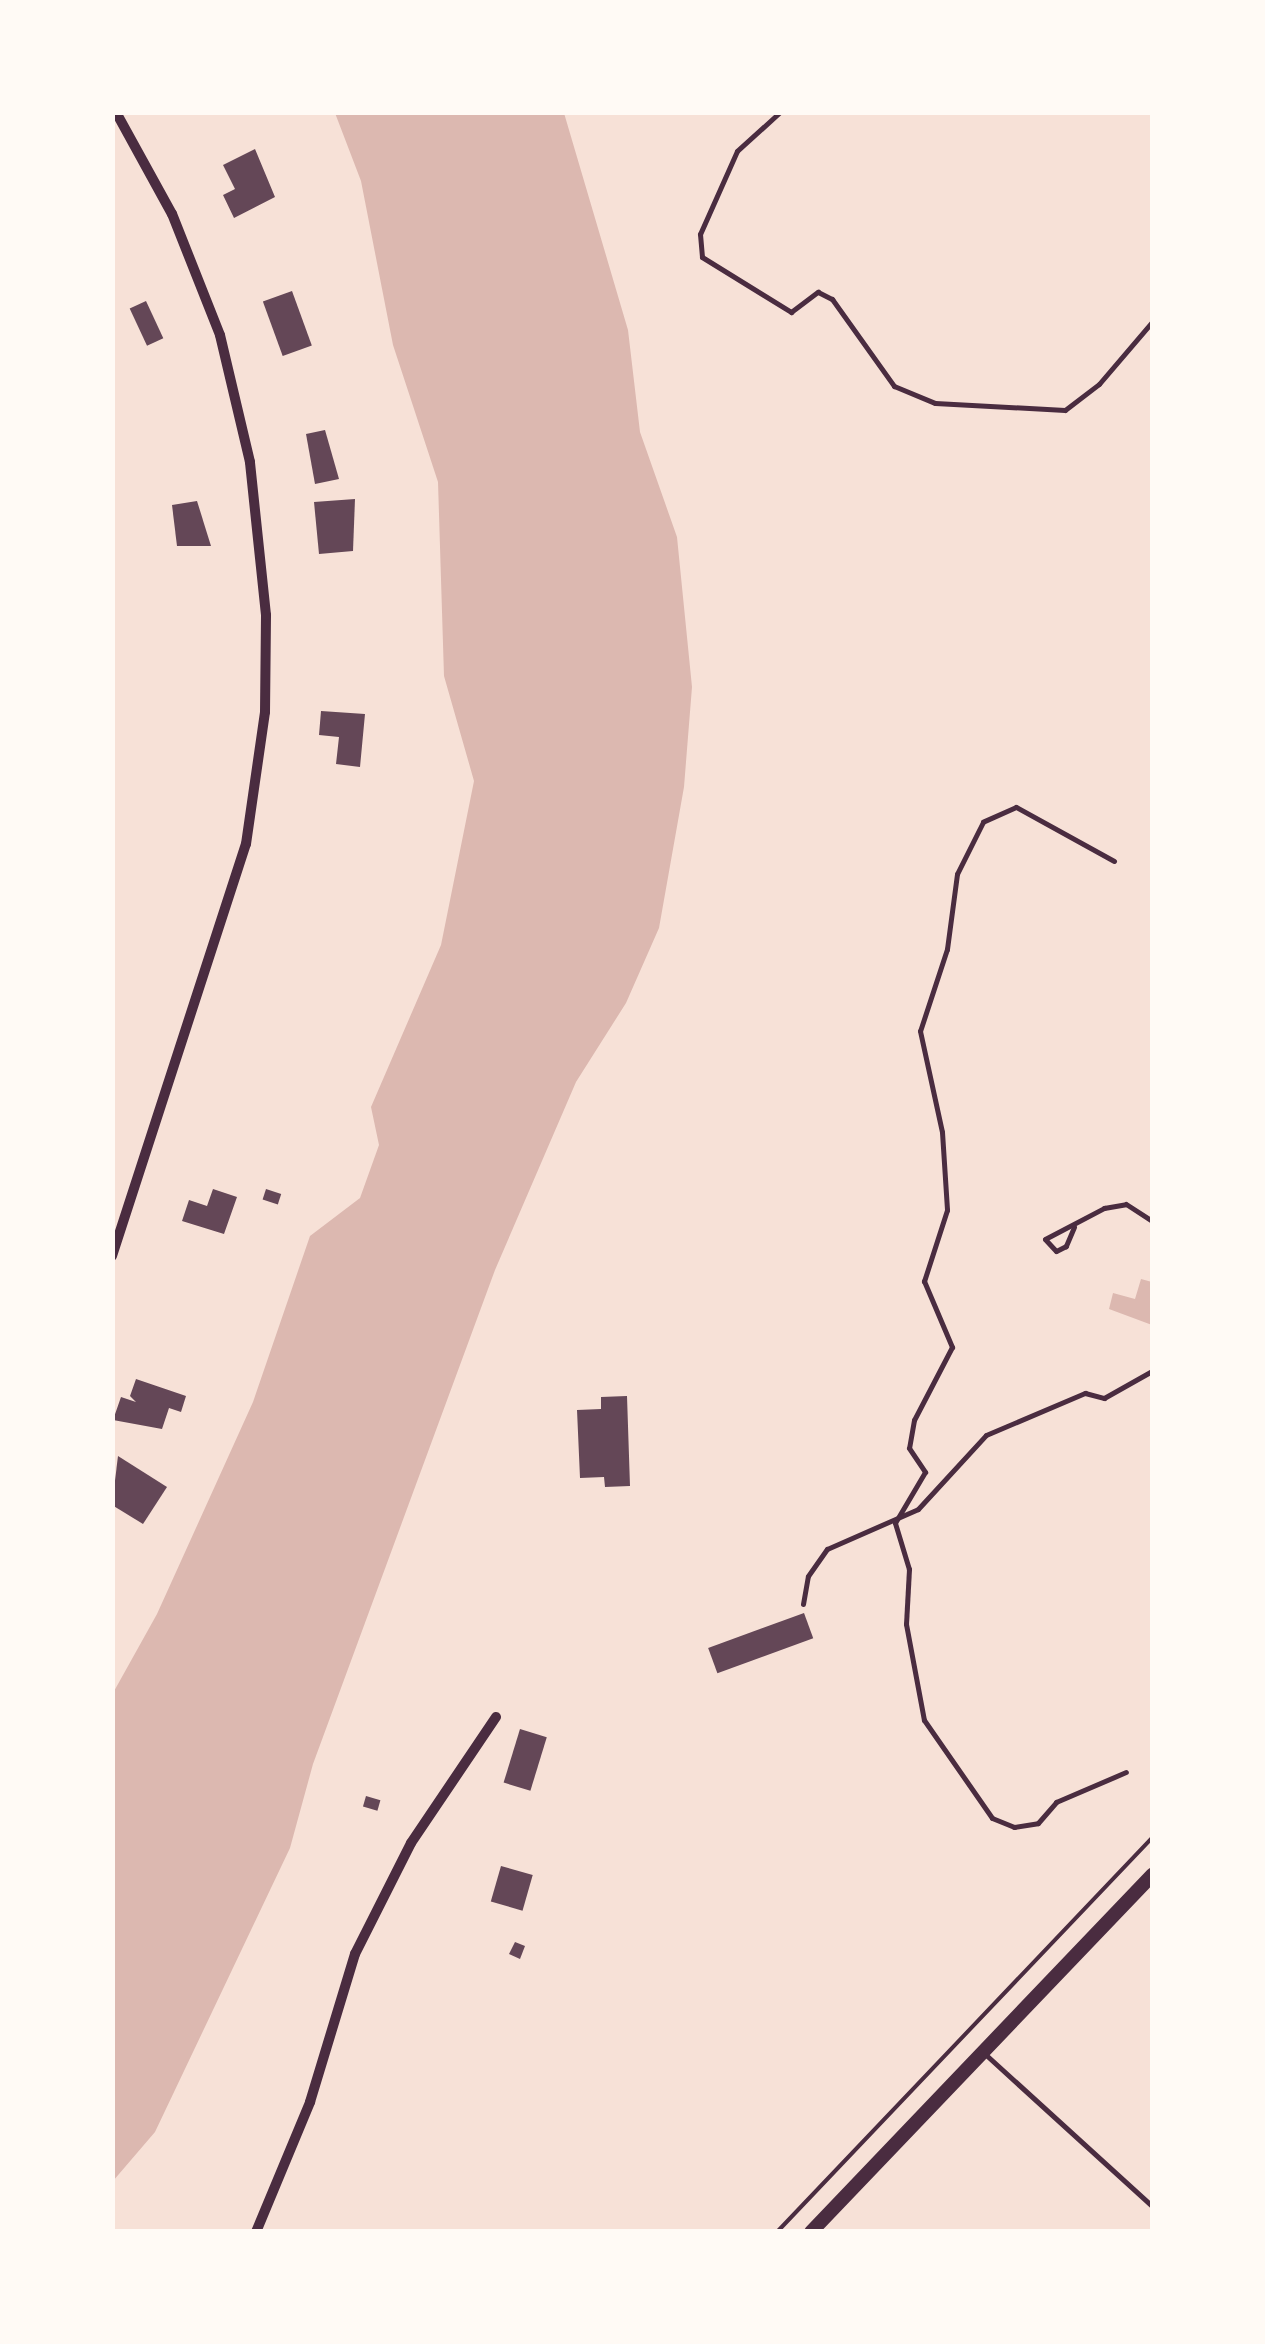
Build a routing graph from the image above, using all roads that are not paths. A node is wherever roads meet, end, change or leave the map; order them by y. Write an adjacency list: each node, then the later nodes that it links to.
1 (116, 112): 7 (street)
2 (780, 112): 3 (lane)
3 (1152, 322)
4 (1114, 862): 9 (lane)
5 (1152, 1221): 6 (lane)
6 (1074, 1227): 6 (lane)
7 (112, 1256)
8 (1152, 1372): 9 (lane)
9 (895, 1523): 10 (lane); 12 (lane)
10 (803, 1604)
11 (496, 1717): 16 (street)
12 (1126, 1772)
13 (1152, 1876): 14 (street)
14 (986, 2054): 15 (lane); 17 (street)
15 (1152, 2206)
16 (256, 2232)
17 (811, 2232)

